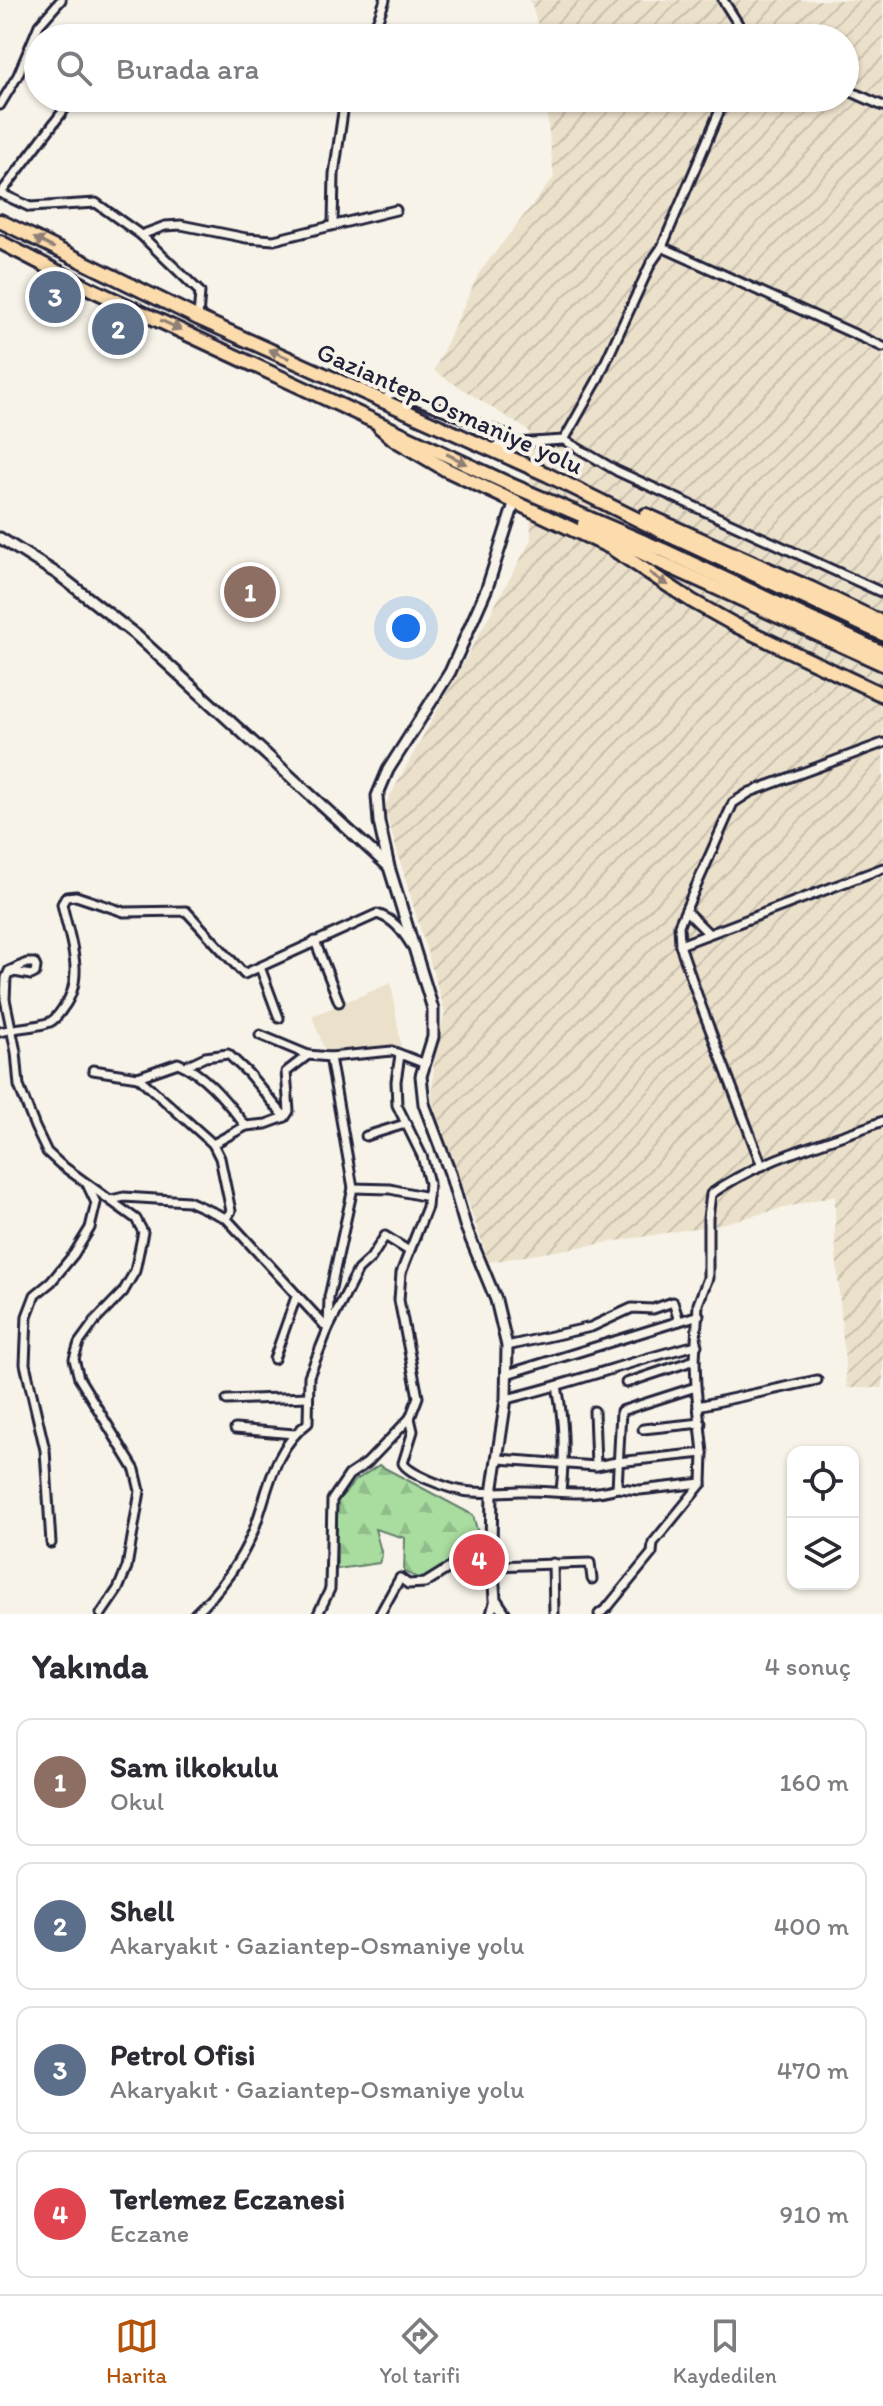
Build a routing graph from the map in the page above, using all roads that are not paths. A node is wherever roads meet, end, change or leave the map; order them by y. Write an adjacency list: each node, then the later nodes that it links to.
1 (61, 0): 4 (street)
2 (385, 0): 5 (street)
3 (723, 0): 6 (street)
4 (40, 24)
5 (376, 24)
6 (738, 24)
7 (24, 61): 9 (street)
8 (859, 95): 10 (street)
9 (0, 105)
10 (883, 106)
11 (62, 112): 14 (street)
12 (343, 112): 17 (street)
13 (719, 112): 20 (street)
14 (0, 193): 18 (street)
15 (396, 210): 17 (street)
16 (0, 221): 21 (highway, Gaziantep-Osmaniye yolu, one-way to 16)
17 (333, 224): 18 (street)
18 (141, 235): 21 (street)
19 (0, 242): 24 (highway, Gaziantep-Osmaniye yolu, one-way to 24)
20 (662, 247): 22 (street); 25 (street)
21 (198, 318): 23 (highway, Gaziantep-Osmaniye yolu, one-way to 21)
22 (883, 347)
23 (383, 401): 26 (street); 27 (highway, Gaziantep-Osmaniye yolu)
24 (373, 418): 29 (highway, Gaziantep-Osmaniye yolu, one-way to 29); 30 (highway)
25 (564, 440): 26 (street); 32 (street)
26 (516, 443): 27 (street)
27 (489, 448): 28 (highway, Gaziantep-Osmaniye yolu)
28 (548, 475): 33 (highway); 34 (highway, Gaziantep-Osmaniye yolu)
29 (544, 499): 35 (highway, Gaziantep-Osmaniye yolu); 36 (highway)
30 (515, 501): 39 (highway, one-way to 39); 41 (street)
31 (0, 538): 41 (street)
32 (883, 593)
33 (883, 623)
34 (883, 634)
35 (883, 653)
36 (864, 656): 37 (highway); 38 (highway)
37 (883, 664)
38 (883, 673)
39 (883, 695)
40 (883, 743): 43 (street)
41 (389, 867): 47 (street)
42 (883, 868): 44 (street)
43 (686, 911): 44 (street); 46 (street)
44 (708, 933): 46 (street)
45 (315, 941): 47 (street); 48 (street); 50 (street)
46 (680, 945): 68 (street)
47 (416, 953): 58 (street)
48 (260, 967): 51 (street); 52 (street)
49 (9, 971): 52 (street)
50 (339, 1002)
51 (279, 1018)
52 (12, 1028): 53 (street); 69 (street)
53 (0, 1032)
54 (260, 1035): 55 (street)
55 (308, 1055): 57 (street); 62 (street)
56 (400, 1055): 57 (street); 58 (street); 64 (street)
57 (330, 1057): 70 (street)
58 (423, 1063): 80 (street)
59 (185, 1066): 61 (street); 62 (street); 65 (street)
60 (93, 1070): 61 (street)
61 (138, 1077): 67 (street)
62 (285, 1117): 65 (street)
63 (883, 1121): 68 (street)
64 (405, 1124): 66 (street); 71 (street)
65 (246, 1126): 67 (street)
66 (366, 1136)
67 (213, 1144): 73 (street)
68 (762, 1166): 76 (street)
69 (86, 1182): 72 (street); 107 (street)
70 (353, 1188): 71 (street); 78 (street)
71 (428, 1197): 74 (street)
72 (111, 1200): 73 (street); 113 (street)
73 (226, 1218): 75 (street)
74 (409, 1251): 78 (street); 93 (street)
75 (296, 1297): 78 (street); 81 (street)
76 (699, 1315): 77 (street); 79 (street)
77 (679, 1321): 80 (street); 83 (street)
78 (328, 1329): 88 (street)
79 (697, 1345): 82 (street); 86 (street)
80 (507, 1346): 83 (street)
81 (274, 1359)
82 (695, 1360): 85 (street); 87 (street)
83 (507, 1374): 89 (street)
84 (817, 1380): 91 (street)
85 (626, 1383)
86 (557, 1386): 89 (street); 101 (street)
87 (696, 1387): 91 (street); 100 (street)
88 (308, 1397): 90 (street); 97 (street)
89 (506, 1399): 99 (street)
90 (227, 1400)
91 (698, 1406): 94 (street)
92 (594, 1411): 102 (street)
93 (410, 1418): 106 (street); 115 (street)
94 (701, 1423): 96 (street); 98 (street)
95 (235, 1429): 97 (street)
96 (643, 1429)
97 (294, 1434): 114 (street)
98 (703, 1453): 100 (street); 103 (street)
99 (499, 1459): 101 (street); 106 (street)
100 (617, 1462): 102 (street); 104 (street)
101 (564, 1464): 102 (street); 105 (street)
102 (596, 1466)
103 (702, 1483): 104 (street); 120 (street)
104 (617, 1488): 105 (street)
105 (561, 1491): 106 (street)
106 (492, 1493): 108 (street)
107 (51, 1543)
108 (491, 1546): 110 (street); 116 (street)
109 (553, 1563): 110 (street); 111 (street); 119 (street)
110 (493, 1566): 112 (street)
111 (592, 1579)
112 (495, 1599): 117 (street); 118 (street)
113 (101, 1614)
114 (195, 1614)
115 (318, 1614)
116 (380, 1614)
117 (491, 1614)
118 (505, 1614)
119 (554, 1614)
120 (599, 1614)

